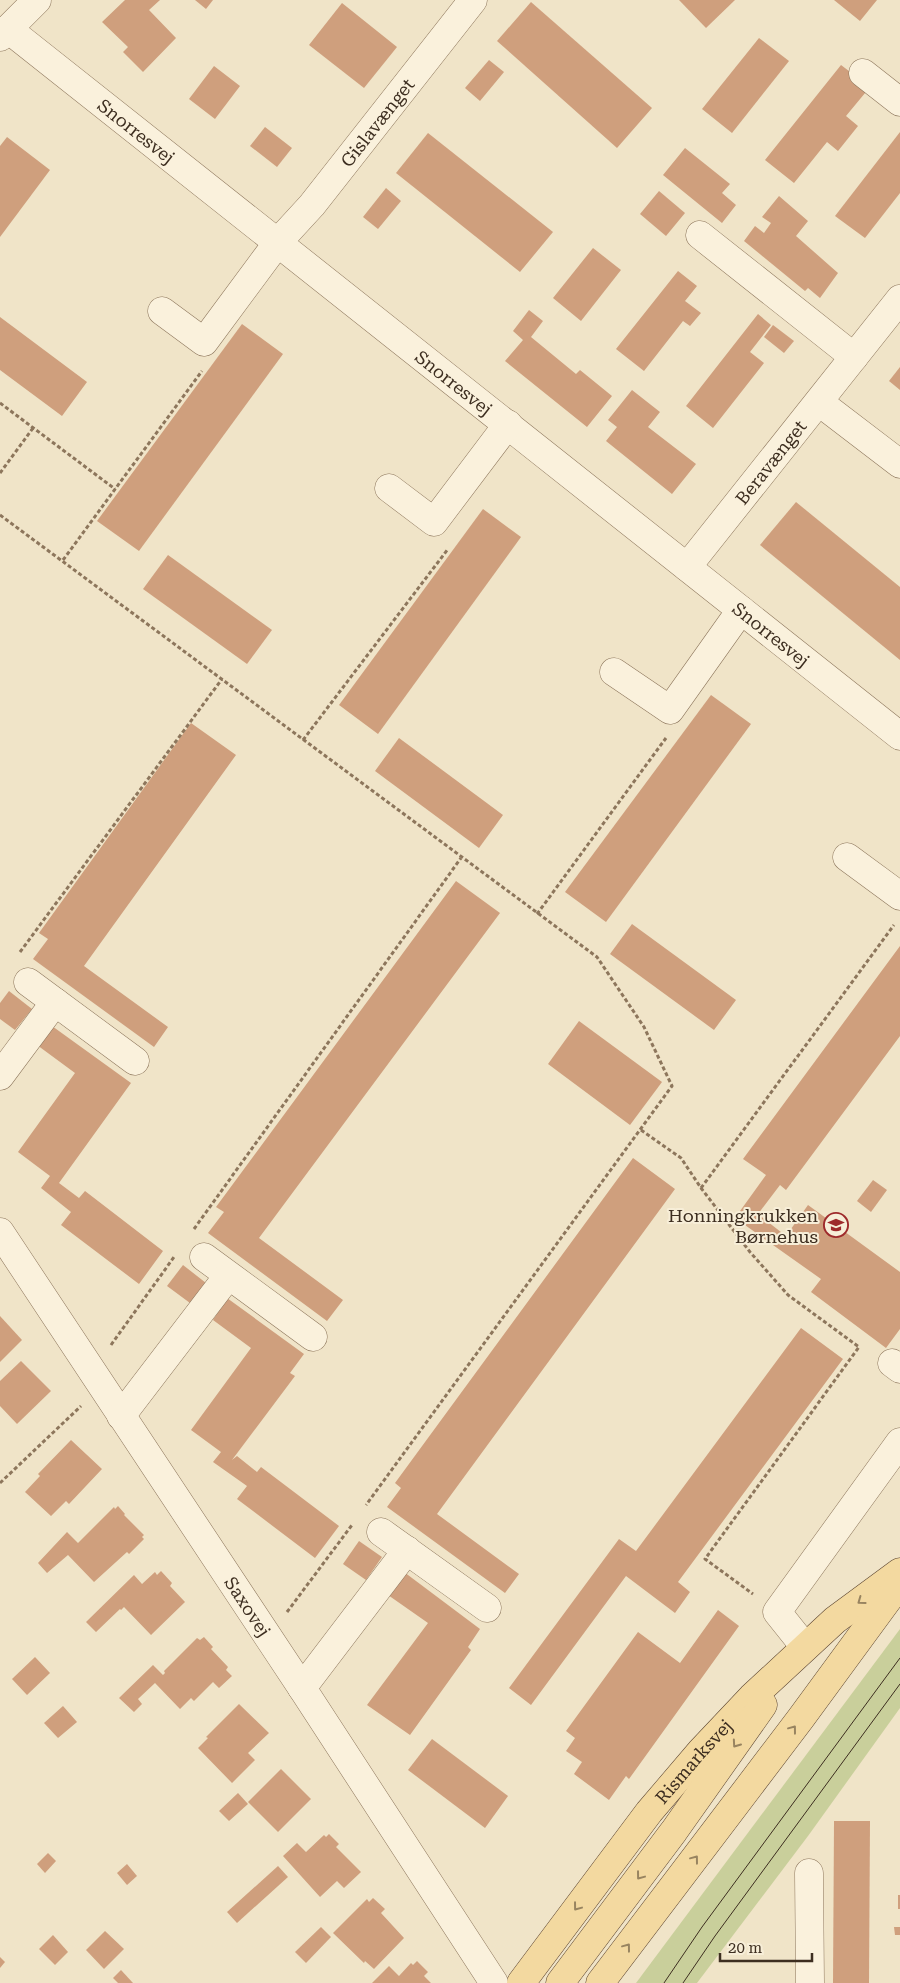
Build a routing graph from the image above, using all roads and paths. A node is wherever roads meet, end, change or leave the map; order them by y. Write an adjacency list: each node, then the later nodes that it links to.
1 (37, 0): 3 (street)
2 (473, 0): 7 (street, Gislavænget)
3 (4, 33): 7 (street, Snorresvej)
4 (864, 72): 5 (street)
5 (900, 102)
6 (700, 235): 10 (street)
7 (278, 242): 9 (street, Gislavænget); 14 (street, Snorresvej)
8 (900, 299): 10 (street, Beravænget)
9 (162, 311)
10 (854, 357): 12 (street, Beravænget)
11 (202, 370): 19 (path)
12 (819, 402): 16 (street); 23 (street, Beravænget)
13 (0, 403): 15 (path)
14 (508, 424): 18 (street); 23 (street, Snorresvej)
15 (33, 428): 17 (path); 19 (path)
16 (900, 464)
17 (0, 473)
18 (389, 488)
19 (115, 489): 22 (path)
20 (0, 515): 22 (path)
21 (452, 544): 29 (path)
22 (63, 560): 26 (path)
23 (687, 567): 24 (street, Snorresvej)
24 (741, 610): 27 (street); 28 (street, Snorresvej)
25 (614, 672): 27 (street)
26 (222, 679): 29 (path); 35 (path)
27 (670, 710): 33 (path)
28 (900, 736)
29 (303, 740): 31 (path)
30 (847, 857): 32 (street)
31 (461, 858): 33 (path); 43 (path)
32 (900, 896)
33 (537, 914): 40 (path)
34 (894, 924): 41 (path)
35 (20, 953)
36 (28, 982): 37 (street)
37 (55, 1002): 38 (street); 39 (street)
38 (135, 1061)
39 (0, 1076)
40 (641, 1130): 41 (path); 52 (path)
41 (701, 1188): 59 (path)
42 (0, 1232): 48 (street, Saxovej)
43 (192, 1233)
44 (175, 1256): 48 (path)
45 (204, 1257): 46 (street)
46 (228, 1276): 47 (street); 49 (street)
47 (312, 1337)
48 (96, 1379): 49 (street, Saxovej); 51 (path)
49 (121, 1416): 60 (street, Saxovej)
50 (900, 1442): 59 (street)
51 (0, 1483)
52 (365, 1507)
53 (353, 1523): 60 (path)
54 (380, 1532): 55 (street)
55 (407, 1550): 58 (street); 62 (street)
56 (900, 1572): 61 (main road, Rismarksvej, one-way to 61)
57 (900, 1583): 67 (main road, one-way to 57)
58 (487, 1608)
59 (777, 1612): 61 (street)
60 (268, 1639): 62 (street, Saxovej)
61 (804, 1647): 65 (main road, Rismarksvej, one-way to 65); 66 (main road, one-way to 66)
62 (302, 1688): 64 (street, Saxovej)
63 (809, 1873): 68 (street)
64 (494, 1983)
65 (521, 1983)
66 (560, 1983)
67 (600, 1983)
68 (810, 1983)

